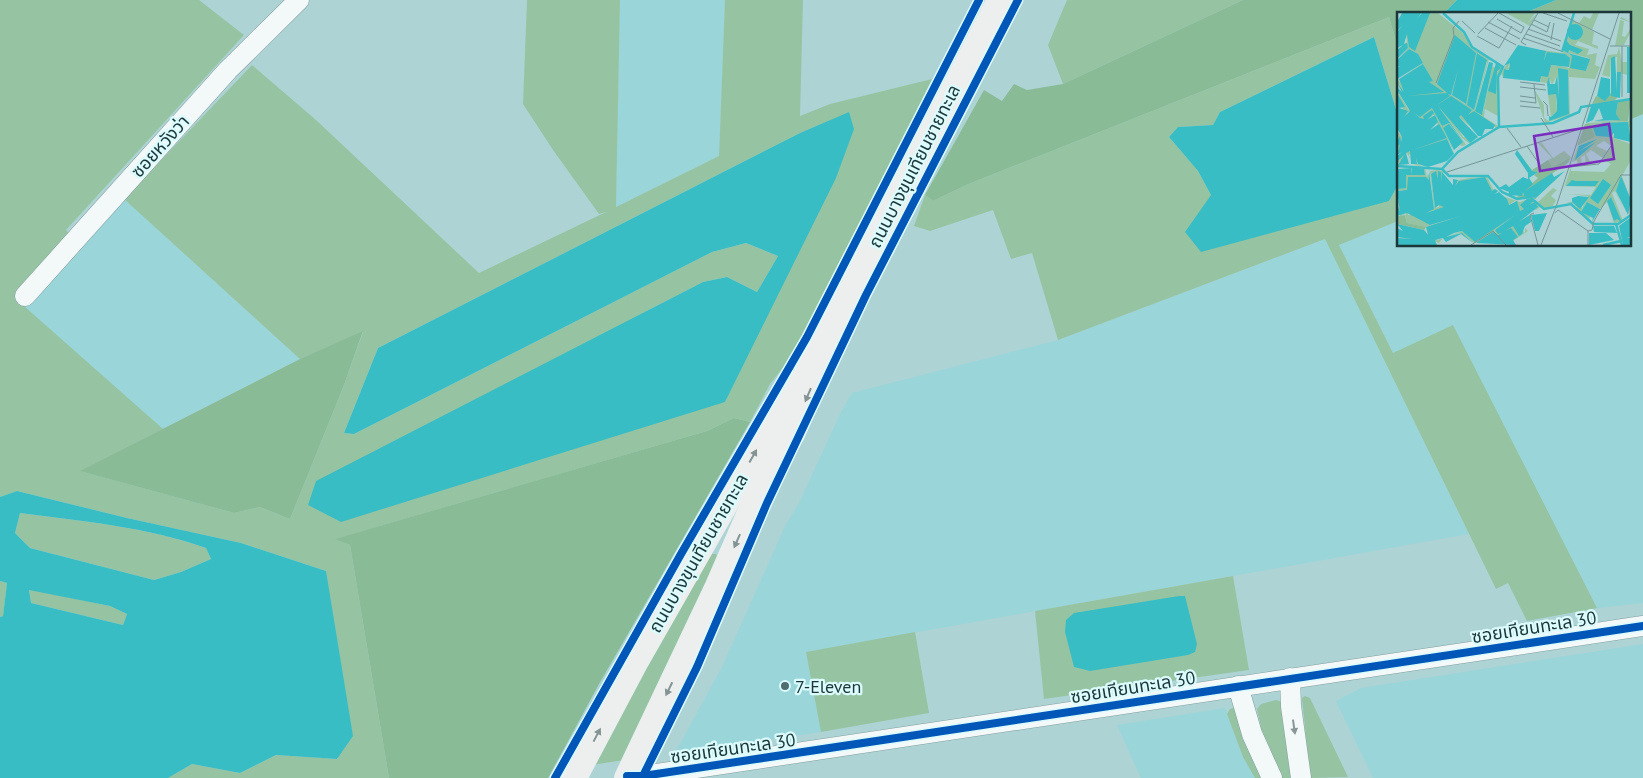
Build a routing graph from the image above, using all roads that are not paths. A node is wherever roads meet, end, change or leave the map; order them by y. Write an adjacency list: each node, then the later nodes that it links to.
1 (299, 0): 3 (street, ซอยหวังว่า)
2 (1000, 0): 4 (main road, ถนนบางขุนเทียนชายทะเล)
3 (25, 296)
4 (829, 332): 8 (main road, ถนนบางขุนเทียนชายทะเล, one-way to 8); 10 (main road, ถนนบางขุนเทียนชายทะเล, one-way to 4)
5 (1643, 626): 6 (street, ซอยเทียนทะเล 30)
6 (1290, 678): 7 (street, ซอยเทียนทะเล 30); 9 (street, one-way to 9)
7 (1238, 686): 8 (street, ซอยเทียนทะเล 30); 11 (street)
8 (620, 777)
9 (1301, 777)
10 (574, 778)
11 (1272, 778)

